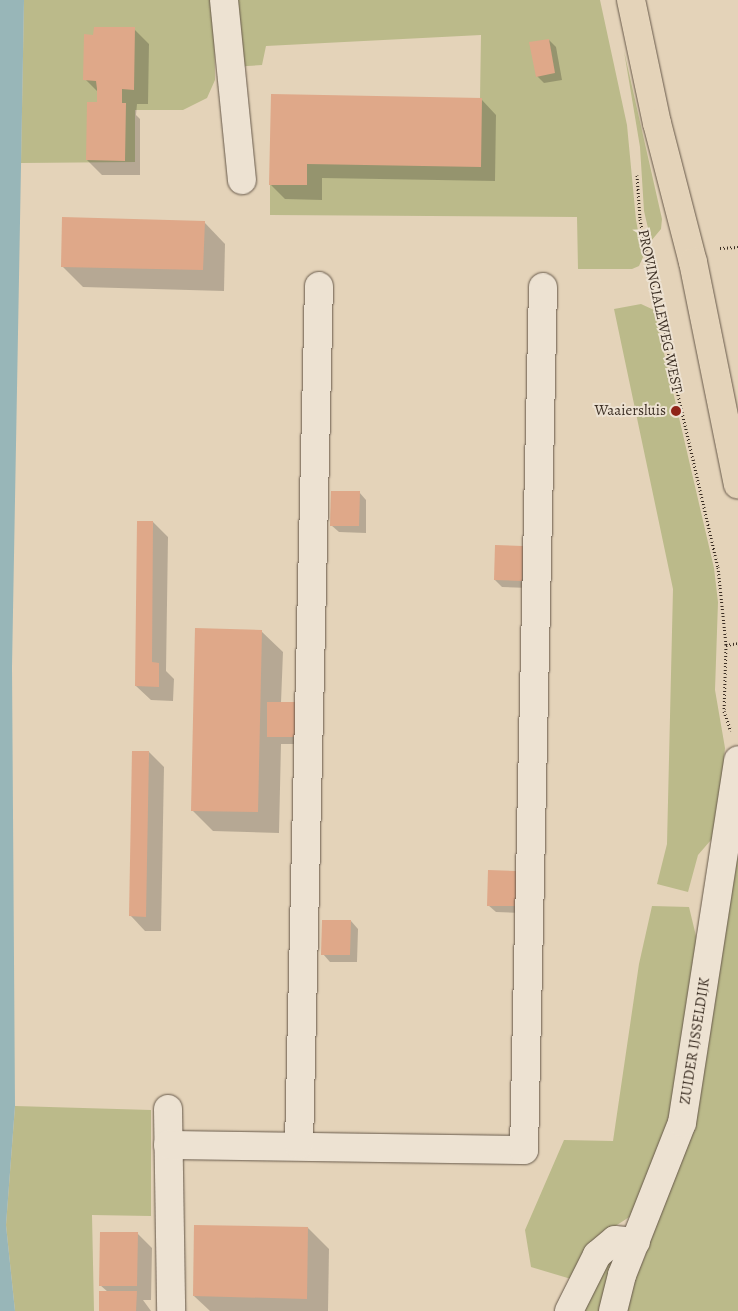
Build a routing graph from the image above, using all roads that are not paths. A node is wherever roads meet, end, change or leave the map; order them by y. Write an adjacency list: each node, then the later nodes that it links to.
1 (224, 0): 3 (street)
2 (631, 0): 6 (main road)
3 (242, 180)
4 (319, 286): 10 (street)
5 (543, 287): 10 (street)
6 (738, 485)
7 (738, 760): 11 (street, ZUIDER IJSSELDIJK)
8 (168, 1109): 9 (street)
9 (168, 1145): 10 (street); 12 (street)
10 (299, 1145)
11 (636, 1242): 13 (street); 14 (street, ZUIDER IJSSELDIJK)
12 (171, 1311)
13 (569, 1311)
14 (612, 1311)

